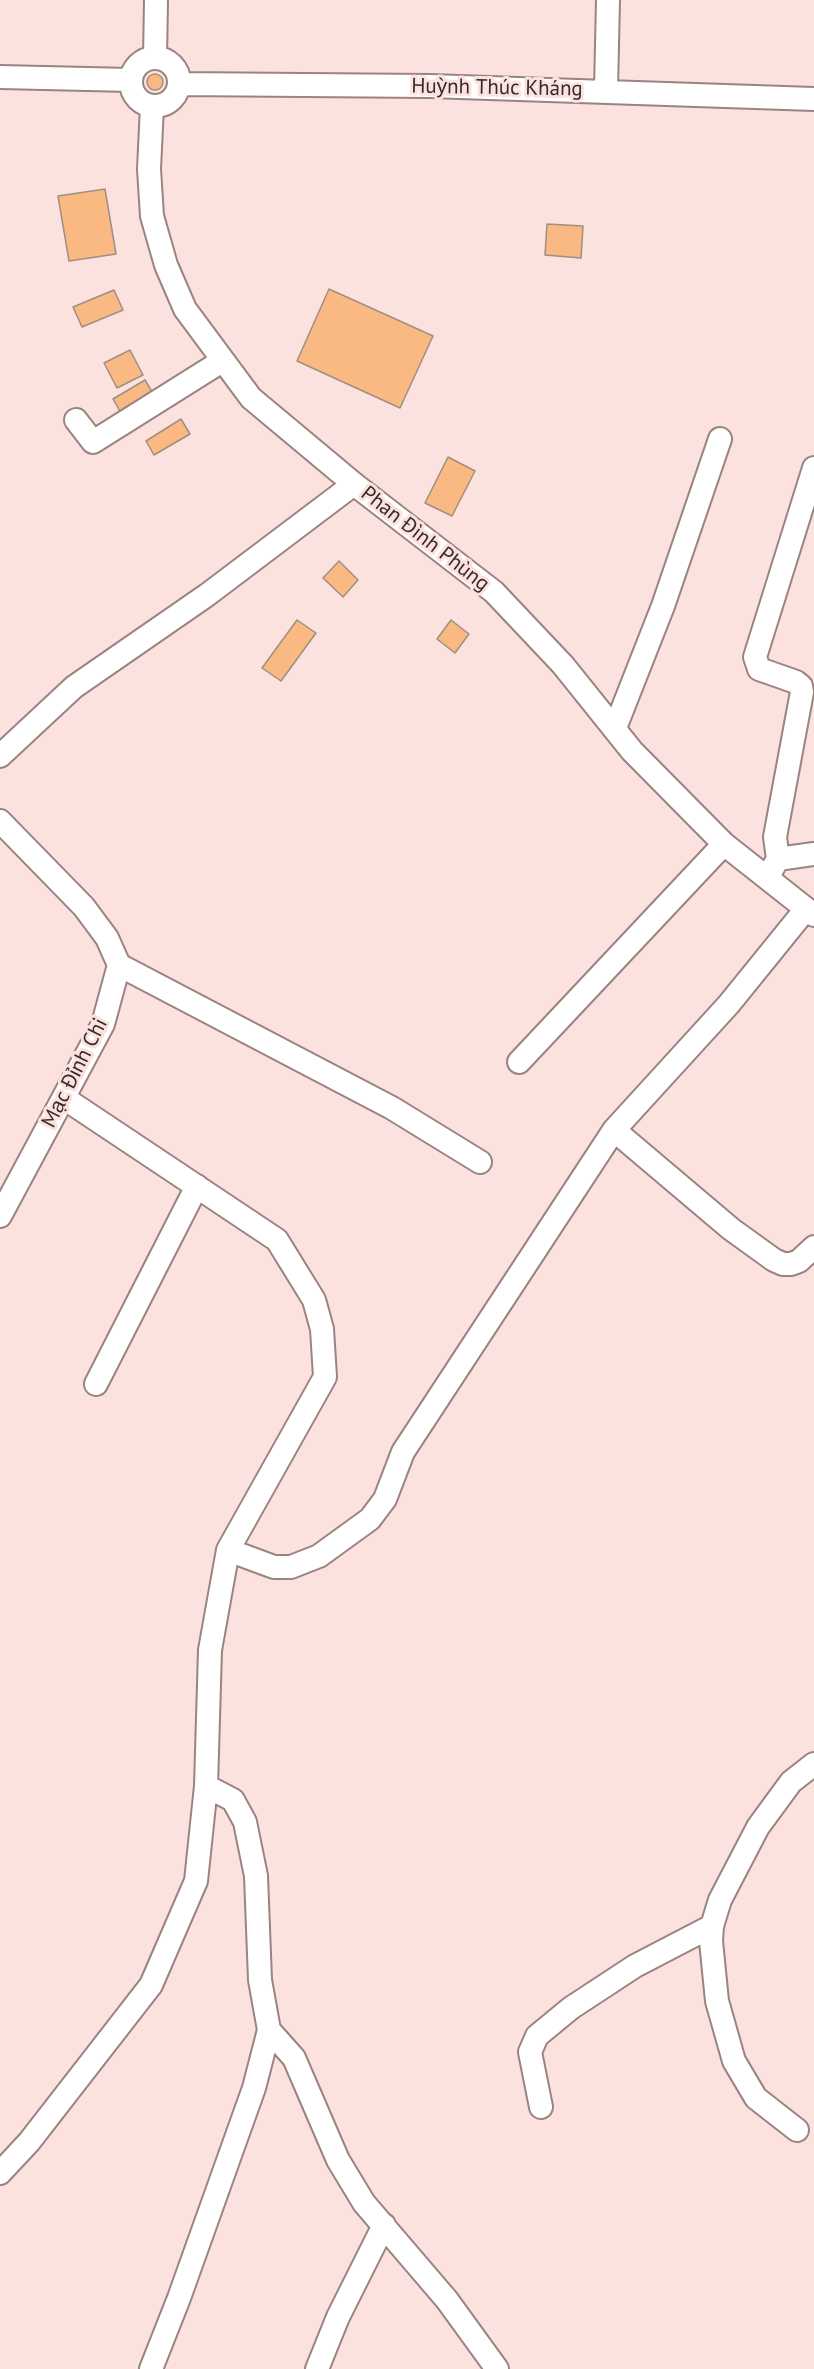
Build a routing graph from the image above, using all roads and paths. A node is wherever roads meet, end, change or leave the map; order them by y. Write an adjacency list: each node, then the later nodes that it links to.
1 (156, 0): 3 (street)
2 (608, 0): 7 (street)
3 (156, 58): 5 (street); 6 (street)
4 (0, 77): 5 (street)
5 (131, 80): 9 (street)
6 (179, 84): 7 (street, Huỳnh Thúc Kháng); 9 (street)
7 (606, 90): 8 (street, Huỳnh Thúc Kháng)
8 (814, 99)
9 (152, 106): 10 (street, Phan Đình Phùng)
10 (222, 361): 11 (street); 14 (street, Phan Đình Phùng)
11 (76, 420)
12 (720, 439): 15 (street)
13 (814, 468): 20 (street)
14 (354, 484): 15 (street, Phan Đình Phùng); 16 (street)
15 (615, 728): 18 (street, Phan Đình Phùng)
16 (0, 756)
17 (0, 821): 22 (street)
18 (724, 844): 20 (street, Phan Đình Phùng); 23 (street)
19 (814, 855): 20 (street)
20 (773, 868): 21 (street, Phan Đình Phùng)
21 (810, 912): 25 (street)
22 (119, 965): 24 (street, Mạc Đỉnh Chi); 26 (street)
23 (519, 1062)
24 (64, 1098): 27 (street); 28 (street, Mạc Đỉnh Chi)
25 (614, 1130): 29 (street); 31 (street)
26 (480, 1162)
27 (197, 1186): 30 (street); 31 (street)
28 (0, 1216)
29 (814, 1246)
30 (96, 1384)
31 (228, 1550): 33 (street)
32 (814, 1764): 34 (street)
33 (206, 1786): 35 (street); 38 (street)
34 (712, 1926): 36 (street); 37 (street)
35 (269, 2030): 39 (street); 40 (street)
36 (541, 2108)
37 (797, 2130)
38 (0, 2173)
39 (384, 2225): 41 (street); 42 (street)
40 (151, 2369)
41 (317, 2369)
42 (497, 2369)

